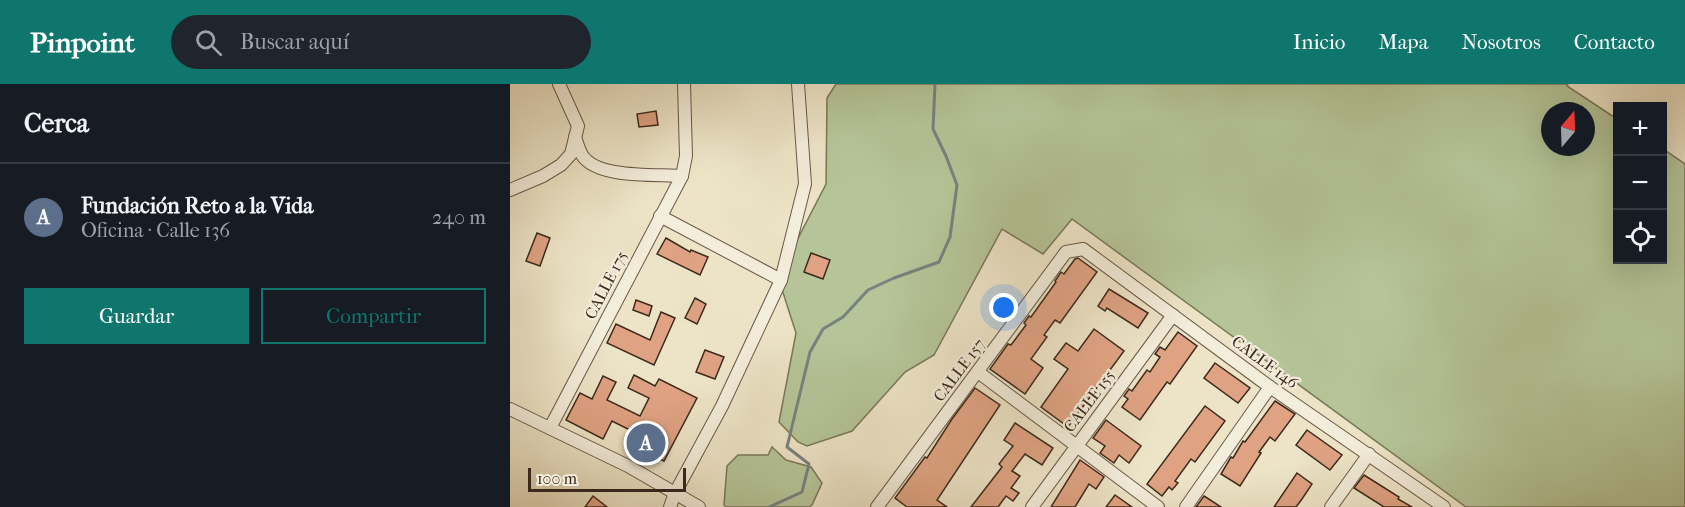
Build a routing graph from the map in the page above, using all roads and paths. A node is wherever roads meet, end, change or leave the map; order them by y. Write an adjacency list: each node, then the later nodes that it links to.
1 (559, 84): 4 (street)
2 (684, 84): 5 (street, CALLE 175)
3 (798, 84): 9 (street)
4 (576, 131): 5 (street); 6 (street)
5 (682, 176): 7 (street, CALLE 175)
6 (510, 190)
7 (660, 216): 9 (street); 14 (street, CALLE 175)
8 (1066, 252): 10 (street, CALLE 146); 11 (street, CALLE 157)
9 (781, 280): 17 (street)
10 (1173, 315): 12 (street, CALLE 146); 15 (street, CALLE 155)
11 (978, 372): 15 (street); 20 (street, CALLE 157)
12 (1270, 387): 16 (street, CALLE 146); 23 (street)
13 (510, 409): 14 (street)
14 (550, 428): 17 (street)
15 (1076, 446): 21 (street, CALLE 155); 22 (street)
16 (1369, 454): 24 (street); 25 (street, CALLE 146)
17 (675, 493): 18 (street); 19 (street)
18 (669, 507)
19 (699, 507)
20 (877, 507)
21 (1032, 507)
22 (1158, 507)
23 (1186, 507)
24 (1330, 507)
25 (1444, 507)

